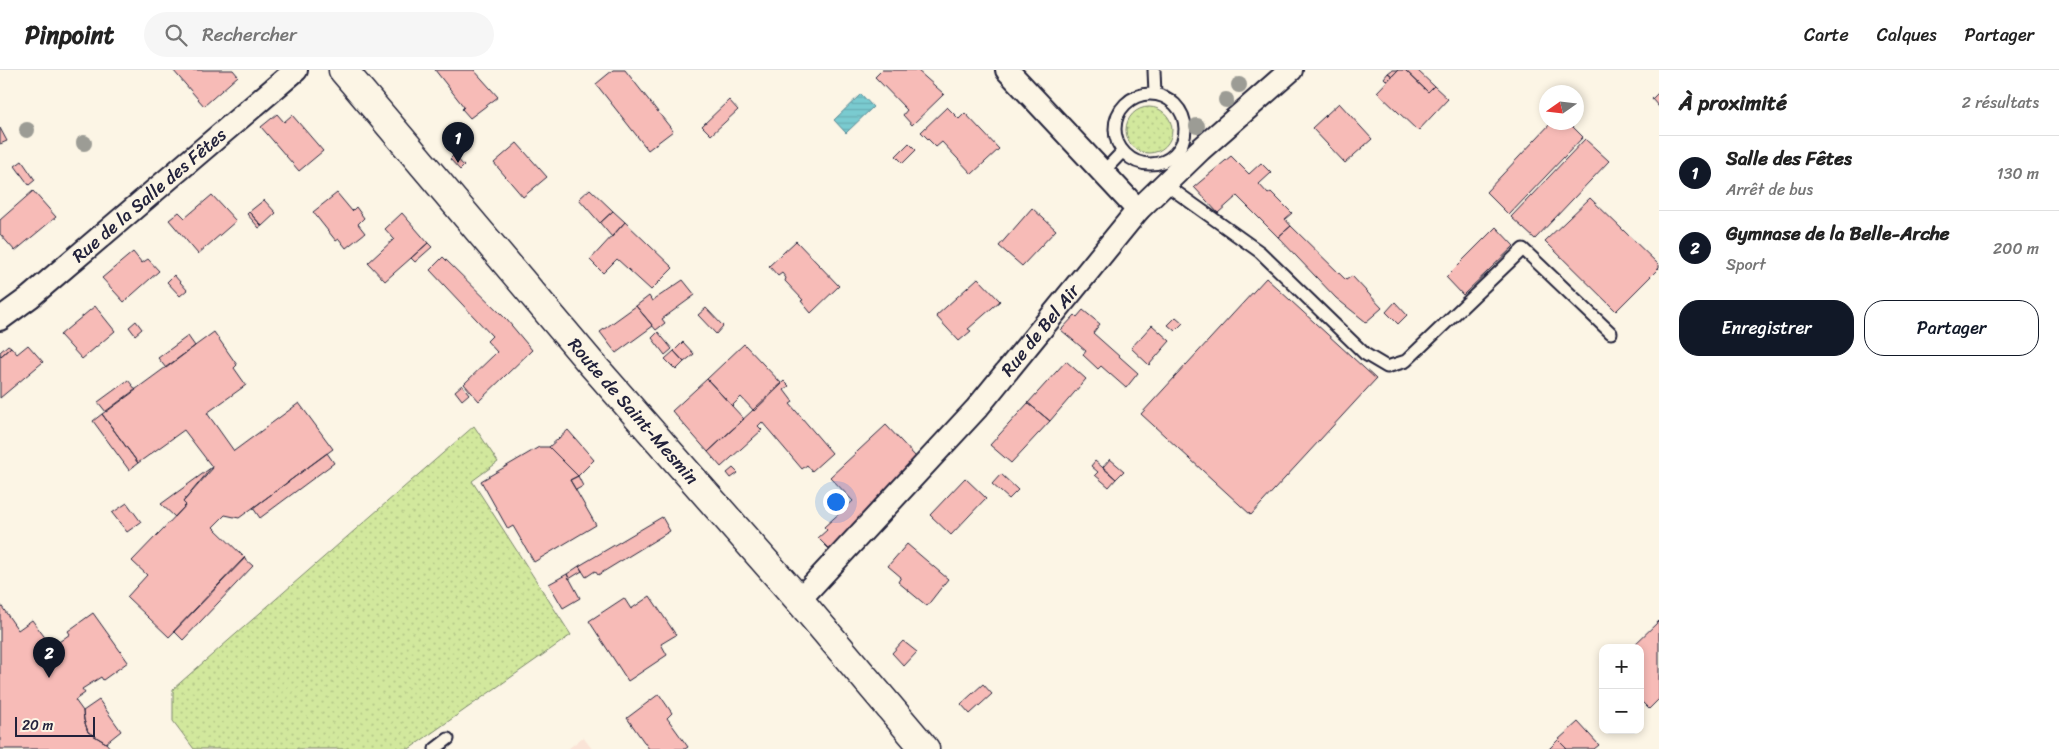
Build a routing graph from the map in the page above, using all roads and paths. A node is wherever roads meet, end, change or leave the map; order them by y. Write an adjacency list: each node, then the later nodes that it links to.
1 (296, 70): 12 (street, Rue de la Salle des Fêtes)
2 (343, 70): 14 (main road, Route de Saint-Mesmin)
3 (1007, 70): 9 (street)
4 (1154, 70): 6 (lane)
5 (1291, 70): 8 (street, Rue de Bel Air)
6 (1155, 94): 7 (lane); 8 (lane)
7 (1123, 151): 8 (lane); 9 (lane)
8 (1181, 158): 10 (street, Rue de Bel Air)
9 (1102, 173): 11 (street)
10 (1165, 184): 11 (street, Rue de Bel Air); 13 (lane)
11 (1138, 210): 14 (street, Rue de Bel Air)
12 (0, 319)
13 (1610, 332)
14 (799, 600): 17 (main road, Route de Saint-Mesmin)
15 (448, 739): 16 (lane)
16 (435, 749)
17 (925, 749)

